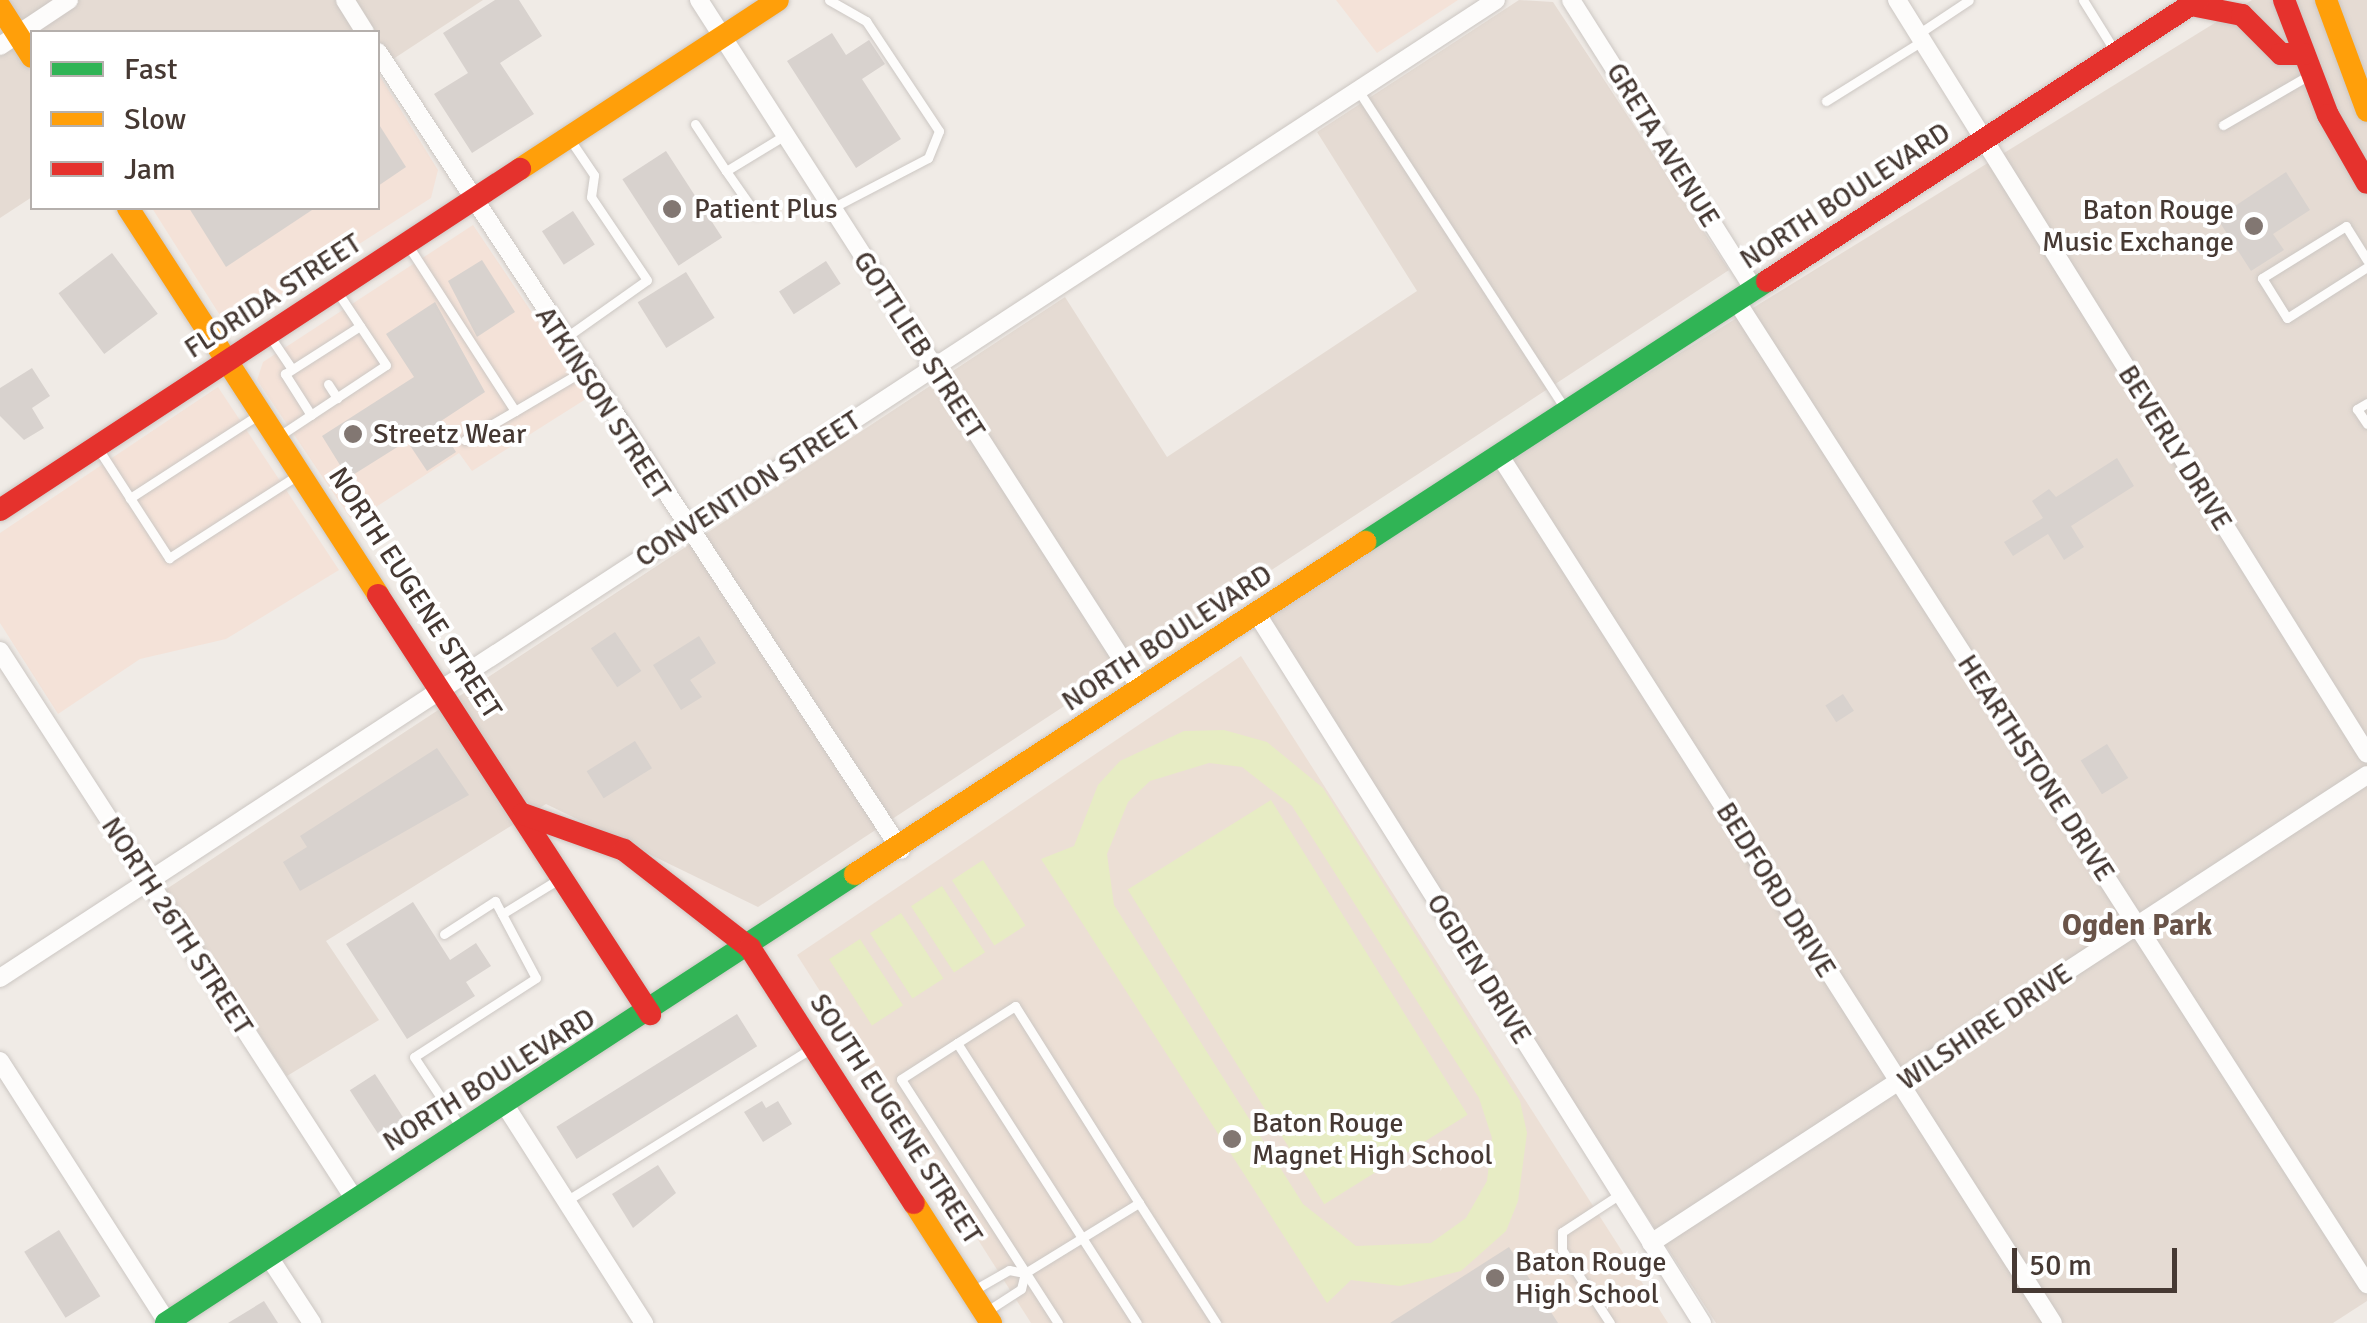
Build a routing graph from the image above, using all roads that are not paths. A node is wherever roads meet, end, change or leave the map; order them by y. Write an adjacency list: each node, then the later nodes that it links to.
1 (70, 0): 18 (street)
2 (344, 0): 15 (street)
3 (699, 0): 16 (street, GOTTLIEB STREET)
4 (778, 0): 16 (street, FLORIDA STREET)
5 (829, 0): 34 (lane)
6 (1496, 0): 23 (street, CONVENTION STREET)
7 (1571, 0): 41 (street, GRETA AVENUE)
8 (1897, 0): 17 (street, BEVERLY DRIVE)
9 (1969, 0): 17 (lane)
10 (2082, 0): 20 (lane)
11 (2284, 0): 22 (street)
12 (2326, 0): 25 (street)
13 (2194, 2): 20 (street, NORTH BOULEVARD); 22 (street)
14 (0, 7): 18 (street)
15 (364, 30)
16 (722, 36): 28 (street, GOTTLIEB STREET); 29 (street, FLORIDA STREET)
17 (1920, 38): 24 (lane); 30 (street, BEVERLY DRIVE)
18 (9, 40): 21 (street)
19 (380, 55): 33 (street, ATKINSON STREET)
20 (2117, 55): 30 (street, NORTH BOULEVARD)
21 (30, 56)
22 (2307, 64): 27 (lane); 32 (street)
23 (1358, 90): 46 (street, CONVENTION STREET); 55 (lane)
24 (1826, 101)
25 (2367, 111)
26 (695, 124): 31 (lane)
27 (2223, 125)
28 (785, 134): 31 (lane); 34 (street, GOTTLIEB STREET)
29 (570, 138): 33 (street, FLORIDA STREET); 44 (lane)
30 (1983, 142): 41 (street, NORTH BOULEVARD); 71 (street, BEVERLY DRIVE)
31 (726, 171): 36 (lane)
32 (2367, 183)
33 (473, 201): 37 (street, FLORIDA STREET); 44 (street, ATKINSON STREET)
34 (831, 207): 46 (street, GOTTLIEB STREET)
35 (129, 210): 45 (street, NORTH EUGENE STREET)
36 (756, 214)
37 (407, 244): 40 (street, FLORIDA STREET); 54 (lane)
38 (2365, 252): 39 (lane)
39 (2367, 267)
40 (336, 291): 42 (lane); 43 (street, FLORIDA STREET)
41 (1746, 296): 55 (street, NORTH BOULEVARD); 78 (street, HEARTHSTONE DRIVE)
42 (360, 326): 48 (lane); 50 (lane)
43 (269, 334): 45 (street, FLORIDA STREET); 48 (lane)
44 (562, 339): 49 (street, ATKINSON STREET)
45 (226, 362): 56 (street, NORTH EUGENE STREET); 61 (street, FLORIDA STREET)
46 (932, 367): 66 (street, CONVENTION STREET); 70 (street, GOTTLIEB STREET)
47 (354, 368): 50 (lane)
48 (292, 369): 57 (lane)
49 (583, 371): 54 (lane); 66 (street, ATKINSON STREET)
50 (362, 381): 52 (lane)
51 (328, 384): 52 (lane)
52 (338, 398): 57 (lane)
53 (2367, 403): 58 (lane)
54 (515, 411): 60 (lane)
55 (1568, 412): 62 (street, NORTH BOULEVARD)
56 (260, 413): 59 (street, NORTH EUGENE STREET); 64 (lane)
57 (311, 415): 59 (lane)
58 (2367, 424)
59 (277, 438): 63 (street, NORTH EUGENE STREET)
60 (465, 440)
61 (97, 447): 64 (lane); 65 (street, FLORIDA STREET)
62 (1500, 456): 67 (street, NORTH BOULEVARD); 86 (street, BEDFORD DRIVE)
63 (300, 473): 64 (lane); 69 (street, NORTH EUGENE STREET)
64 (130, 498)
65 (0, 510)
66 (686, 530): 69 (street, CONVENTION STREET); 74 (street, ATKINSON STREET)
67 (1257, 614): 70 (street, NORTH BOULEVARD); 89 (street, OGDEN DRIVE)
68 (0, 651): 76 (street, NORTH 26TH STREET)
69 (443, 689): 73 (street, NORTH EUGENE STREET); 76 (street, CONVENTION STREET)
70 (1141, 689): 74 (street, NORTH BOULEVARD)
71 (2367, 754)
72 (2367, 775): 78 (street, WILSHIRE DRIVE)
73 (523, 814): 75 (street, NORTH EUGENE STREET); 80 (street, SOUTH EUGENE STREET)
74 (901, 850): 80 (street, NORTH BOULEVARD)
75 (562, 877): 77 (lane); 82 (street, NORTH EUGENE STREET)
76 (147, 882): 81 (street, CONVENTION STREET); 90 (street, NORTH 26TH STREET)
77 (502, 914): 79 (lane); 88 (lane)
78 (2137, 926): 86 (street, WILSHIRE DRIVE); 97 (street, HEARTHSTONE DRIVE)
79 (444, 934)
80 (750, 948): 82 (street, NORTH BOULEVARD); 84 (street, SOUTH EUGENE STREET)
81 (0, 978)
82 (650, 1014): 87 (street, NORTH BOULEVARD)
83 (958, 1043): 92 (lane); 93 (lane); 96 (lane)
84 (814, 1047): 91 (lane); 98 (street, SOUTH EUGENE STREET)
85 (0, 1061): 100 (street)
86 (1898, 1084): 94 (street, WILSHIRE DRIVE); 108 (street, BEDFORD DRIVE)
87 (505, 1105): 88 (street, NORTH BOULEVARD); 91 (street)
88 (464, 1131): 90 (street, NORTH BOULEVARD)
89 (1620, 1194): 94 (street, OGDEN DRIVE); 106 (lane)
90 (355, 1200): 95 (street, NORTH BOULEVARD)
91 (566, 1201): 102 (street)
92 (1139, 1203): 93 (lane); 105 (lane)
93 (1083, 1238): 96 (lane); 104 (lane)
94 (1651, 1244): 107 (street, OGDEN DRIVE)
95 (269, 1257): 100 (street, NORTH BOULEVARD); 101 (street)
96 (1026, 1273): 98 (lane); 99 (lane); 103 (lane)
97 (2367, 1284)
98 (971, 1292): 99 (street, SOUTH EUGENE STREET)
99 (988, 1318)
100 (167, 1323)
101 (312, 1323)
102 (644, 1323)
103 (1058, 1323)
104 (1137, 1323)
105 (1216, 1323)
106 (1610, 1323)
107 (1702, 1323)
108 (2053, 1323)

